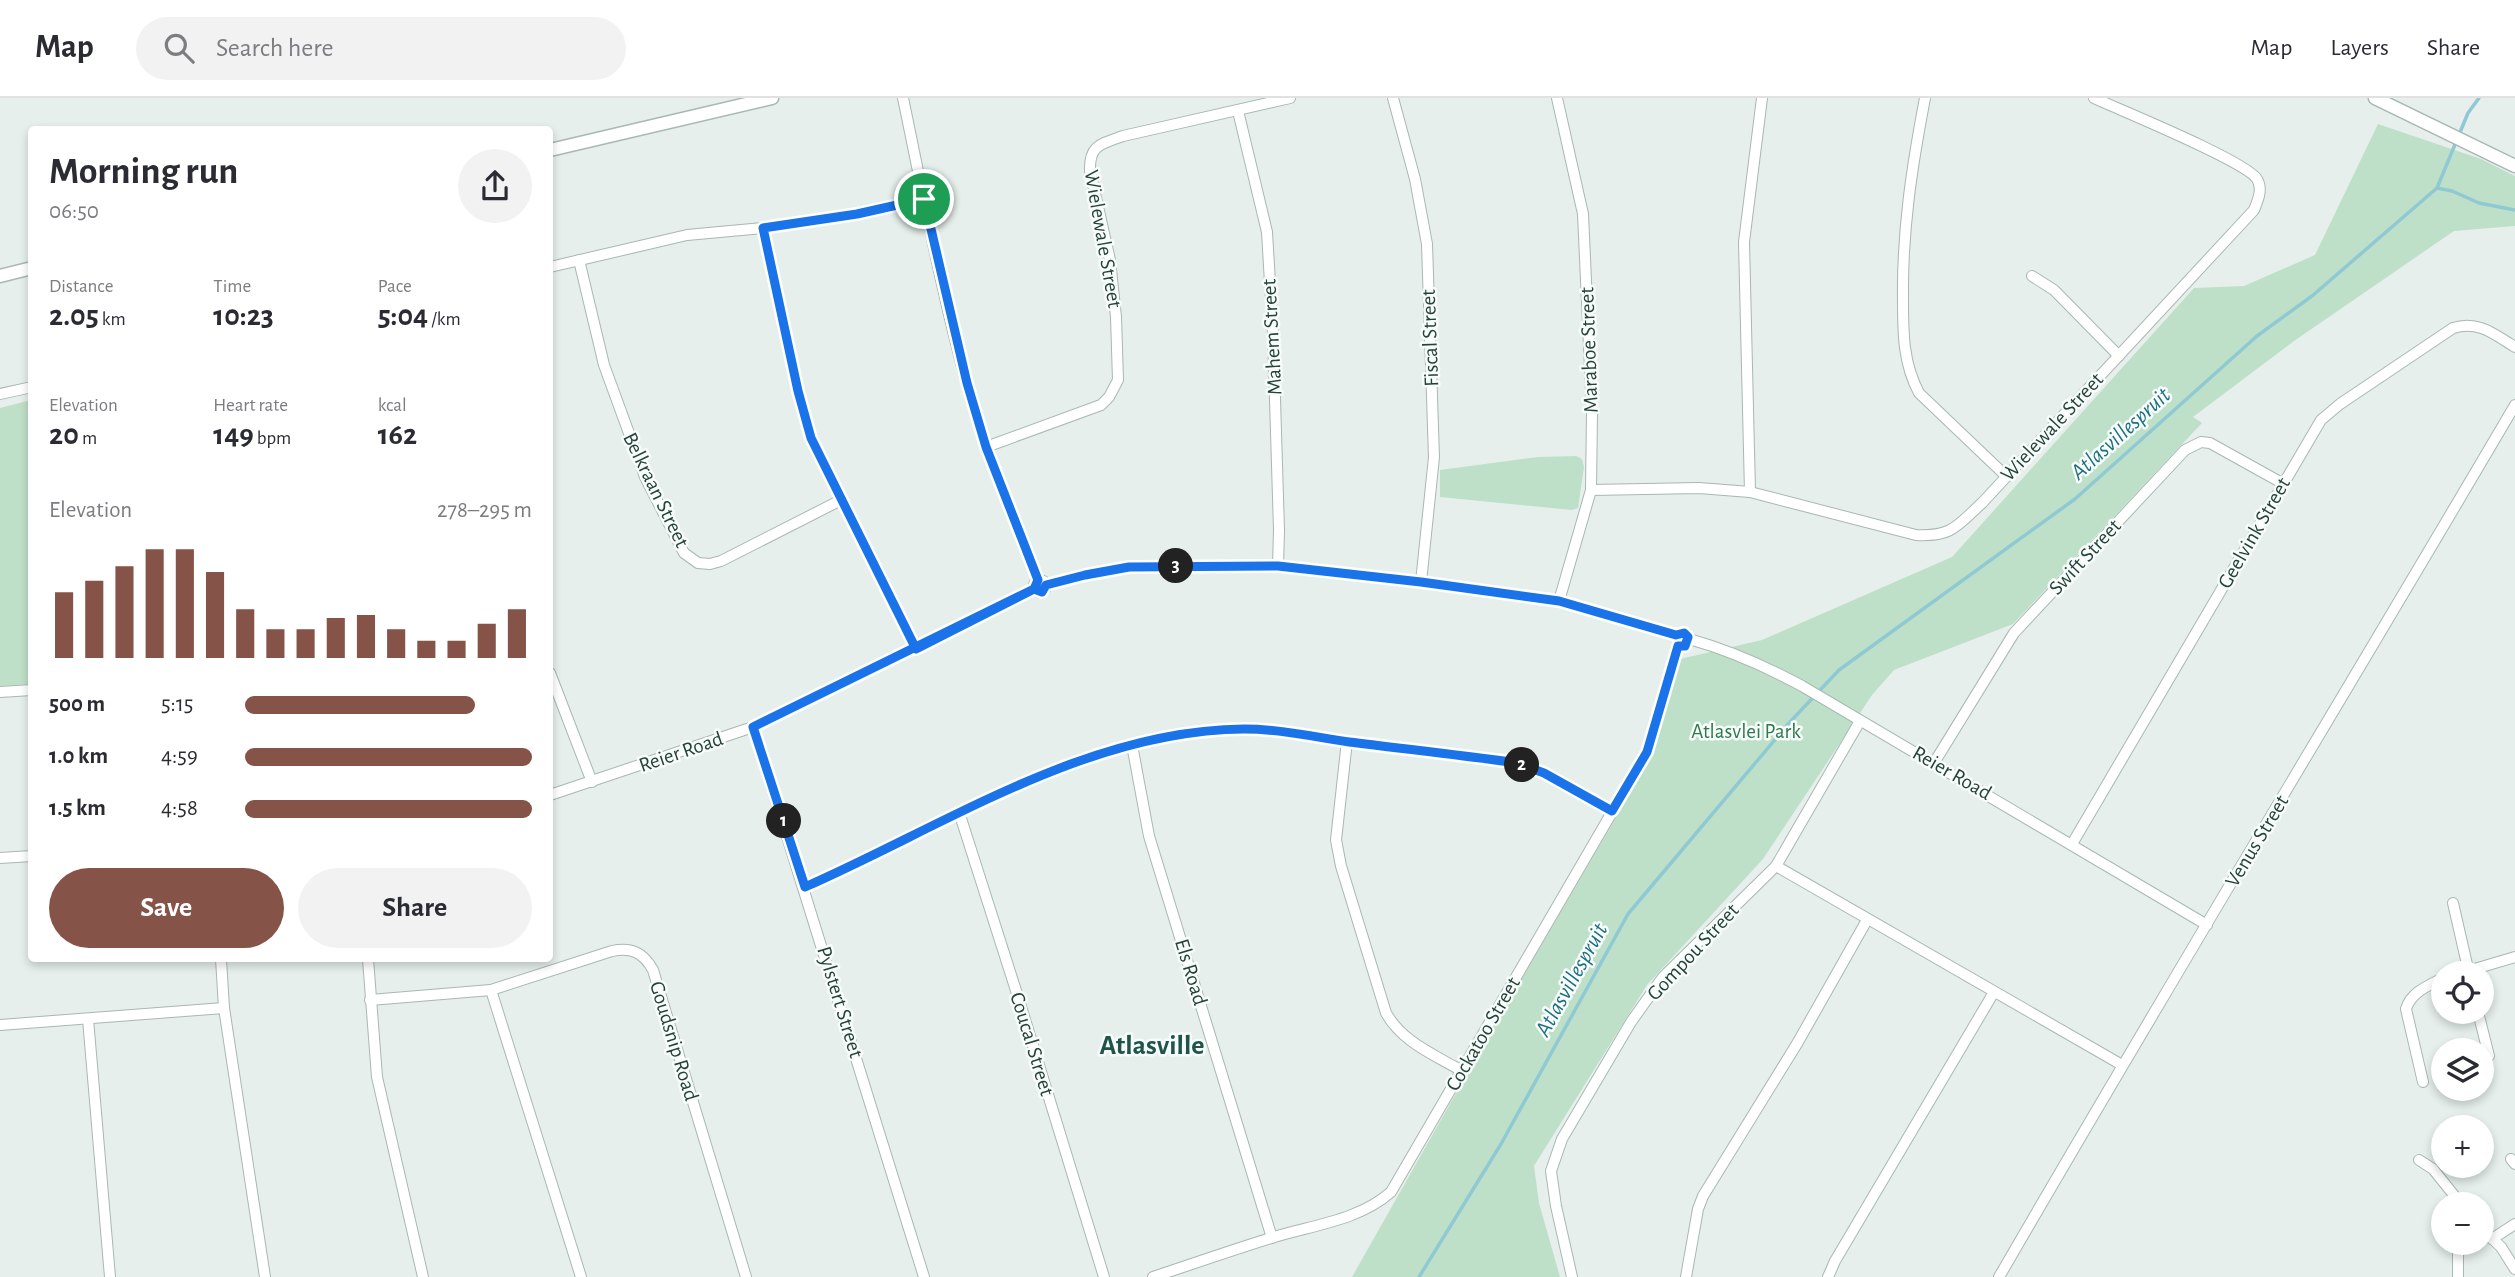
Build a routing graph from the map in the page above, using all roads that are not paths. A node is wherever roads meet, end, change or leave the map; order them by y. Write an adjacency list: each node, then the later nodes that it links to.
1 (772, 98): 11 (street)
2 (903, 98): 13 (street)
3 (1290, 98): 10 (street, Wielewale Street)
4 (1394, 98): 32 (street, Fiscal Street)
5 (1557, 98): 28 (street, Maraboe Street)
6 (1762, 98): 29 (street)
7 (1925, 98): 26 (street)
8 (2094, 98): 21 (street, Wielewale Street)
9 (2375, 98): 12 (street)
10 (1238, 111): 25 (street, Wielewale Street); 31 (street, Mahem Street)
11 (553, 149)
12 (2515, 166)
13 (924, 199): 14 (street); 25 (street)
14 (763, 228): 15 (street); 30 (street)
15 (579, 260): 16 (street); 30 (street, Belkraan Street)
16 (553, 266)
17 (28, 269): 18 (street)
18 (0, 276)
19 (2032, 276): 21 (street)
20 (2515, 346): 27 (street, Geelvink Street)
21 (2119, 356): 26 (street, Wielewale Street)
22 (28, 388): 23 (street)
23 (0, 394)
24 (2515, 405): 56 (street, Venus Street)
25 (986, 447): 33 (street)
26 (2006, 476): 29 (street, Wielewale Street)
27 (2282, 483): 44 (street, Swift Street); 49 (street, Geelvink Street)
28 (1591, 490): 29 (street, Wielewale Street); 34 (street, Maraboe Street)
29 (1750, 492)
30 (841, 500): 36 (street)
31 (1278, 566): 32 (street, Reier Road); 33 (street, Reier Road)
32 (1421, 582): 34 (street, Reier Road)
33 (1039, 585): 36 (street, Reier Road)
34 (1559, 601): 35 (street, Reier Road)
35 (1677, 640): 40 (street, Reier Road); 47 (street, Cockatoo Street)
36 (916, 649): 41 (street, Reier Road)
37 (553, 681): 45 (street)
38 (28, 690): 39 (street)
39 (0, 692)
40 (1860, 721): 44 (street, Reier Road); 52 (street, Gompou Street)
41 (753, 727): 45 (street, Reier Road); 53 (street, Pylstert Street)
42 (1347, 741): 43 (street); 47 (street); 70 (street)
43 (1132, 745): 48 (street); 75 (street, Els Road)
44 (1934, 763): 49 (street, Reier Road)
45 (592, 782): 46 (street, Reier Road)
46 (553, 794)
47 (1612, 811): 70 (street, Cockatoo Street)
48 (959, 812): 53 (street); 86 (street, Coucal Street)
49 (2072, 844): 56 (street, Reier Road)
50 (28, 856): 51 (street)
51 (0, 858)
52 (1776, 866): 55 (street); 88 (street, Gompou Street)
53 (805, 887): 85 (street, Pylstert Street)
54 (2453, 903): 58 (street)
55 (1867, 920): 64 (street); 89 (street)
56 (2207, 925): 69 (street, Venus Street)
57 (2515, 957): 61 (street)
58 (2464, 961)
59 (221, 962): 66 (street)
60 (368, 962): 65 (street)
61 (2494, 963)
62 (2431, 984): 71 (street)
63 (491, 990): 65 (street, Goudsnip Road); 83 (street); 84 (street, Goudsnip Road)
64 (1994, 992): 69 (street); 90 (street)
65 (370, 1000): 82 (street)
66 (224, 1008): 67 (street); 81 (street)
67 (88, 1019): 68 (street); 80 (street)
68 (0, 1025)
69 (2122, 1065): 91 (street, Venus Street)
70 (1462, 1071): 75 (street, Cockatoo Street)
71 (2423, 1082)
72 (2419, 1160): 73 (street)
73 (2451, 1192)
74 (2515, 1224): 76 (street)
75 (1272, 1238): 87 (street, Cockatoo Street)
76 (2494, 1238)
77 (2494, 1242): 79 (street)
78 (2457, 1255): 92 (street)
79 (2515, 1269)
80 (110, 1277)
81 (265, 1277)
82 (423, 1277)
83 (581, 1277)
84 (746, 1277)
85 (924, 1277)
86 (1104, 1277)
87 (1153, 1277)
88 (1572, 1277)
89 (1686, 1277)
90 (1828, 1277)
91 (1999, 1277)
92 (2458, 1277)

